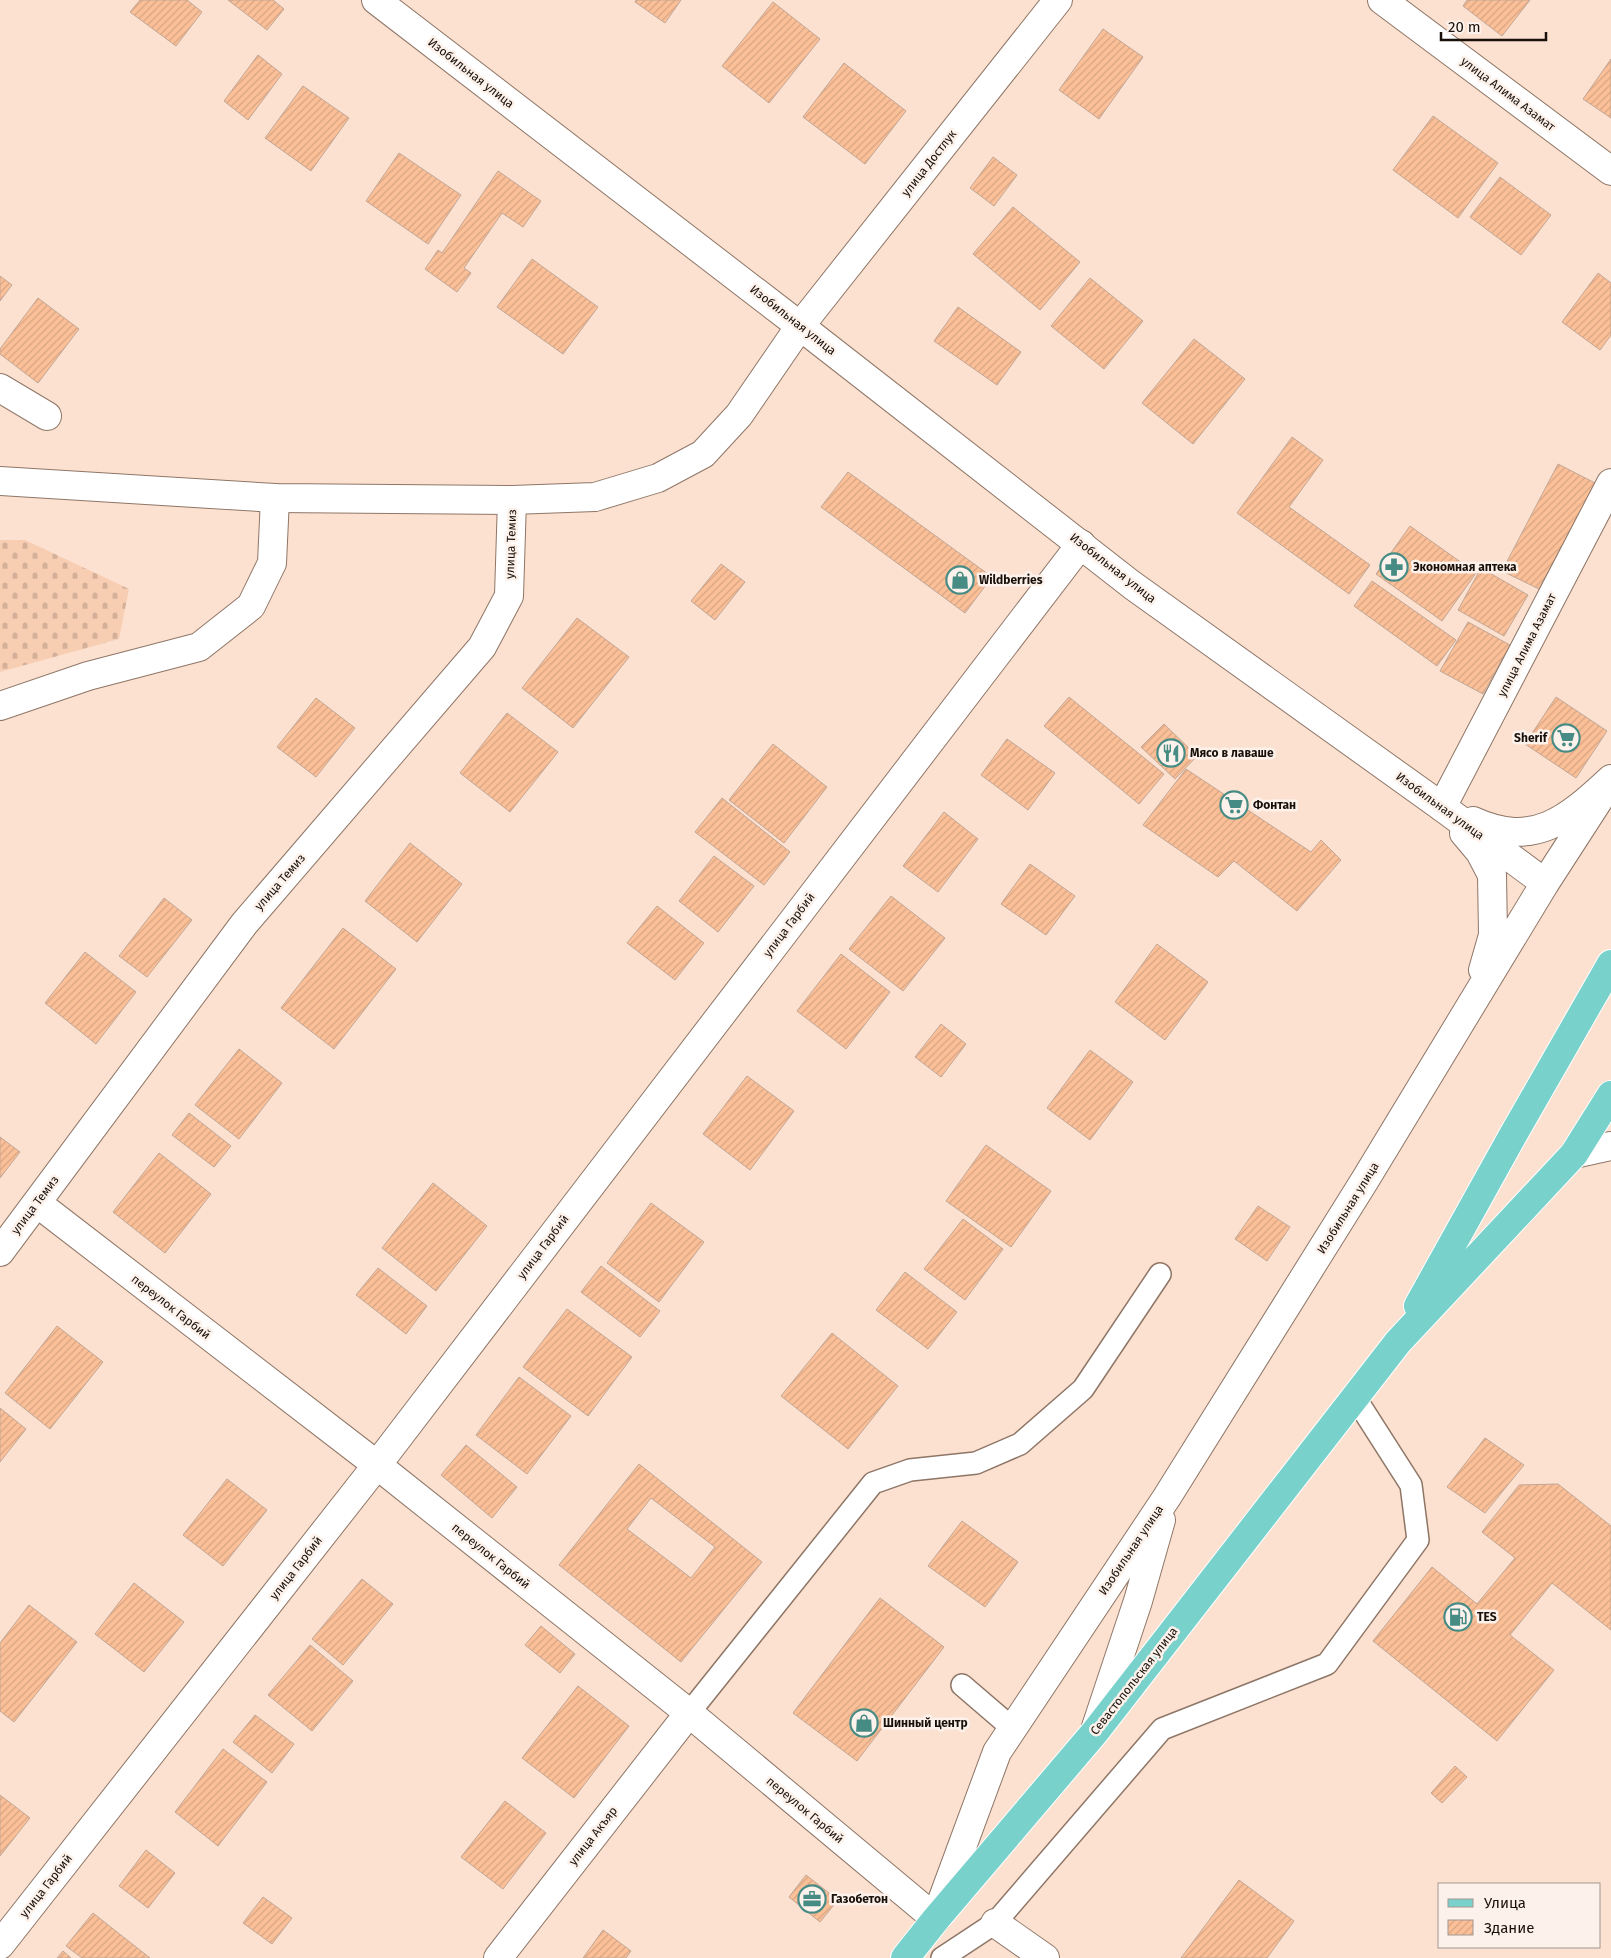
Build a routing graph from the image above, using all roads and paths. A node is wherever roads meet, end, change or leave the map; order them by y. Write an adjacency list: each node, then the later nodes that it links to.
1 (376, 0): 5 (street, Изобильная улица)
2 (1058, 0): 5 (street, улица Достлук)
3 (1382, 0): 4 (street, улица Алима Азамат)
4 (1611, 171)
5 (800, 326): 11 (street, улица Достлук); 12 (street, Изобильная улица)
6 (0, 388): 7 (street)
7 (47, 416)
8 (0, 481): 10 (street, улица Достлук)
9 (1611, 483): 15 (street, улица Алима Азамат)
10 (274, 498): 11 (street, улица Достлук); 13 (street)
11 (512, 500): 22 (street, улица Темиз)
12 (1081, 544): 15 (street, Изобильная улица); 27 (street, улица Гарбий)
13 (0, 706)
14 (1611, 780): 15 (street); 16 (street)
15 (1442, 807): 16 (street, Изобильная улица); 18 (street)
16 (1545, 883): 18 (street, Изобильная улица)
17 (1611, 964): 25 (main road)
18 (1464, 1017): 28 (street, Изобильная улица)
19 (1611, 1095): 21 (main road)
20 (1611, 1146): 21 (street)
21 (1574, 1154): 25 (main road)
22 (37, 1204): 23 (street, улица Темиз); 27 (street, переулок Гарбий)
23 (0, 1252)
24 (1160, 1274): 30 (lane)
25 (1398, 1342): 26 (main road, Севастопольская улица)
26 (1356, 1399): 32 (main road, Севастопольская улица); 34 (lane)
27 (377, 1465): 30 (street, переулок Гарбий); 35 (street, улица Гарбий)
28 (1167, 1497): 31 (street, Изобильная улица); 32 (street)
29 (962, 1685): 31 (lane)
30 (689, 1713): 33 (street, переулок Гарбий); 36 (street, улица Акъяр)
31 (1012, 1728): 33 (street, Изобильная улица)
32 (1095, 1732): 33 (main road, Севастопольская улица)
33 (936, 1919): 37 (main road, Севастопольская улица)
34 (996, 1923): 38 (lane); 39 (street)
35 (0, 1945)
36 (498, 1958)
37 (905, 1958)
38 (942, 1958)
39 (1045, 1958)

